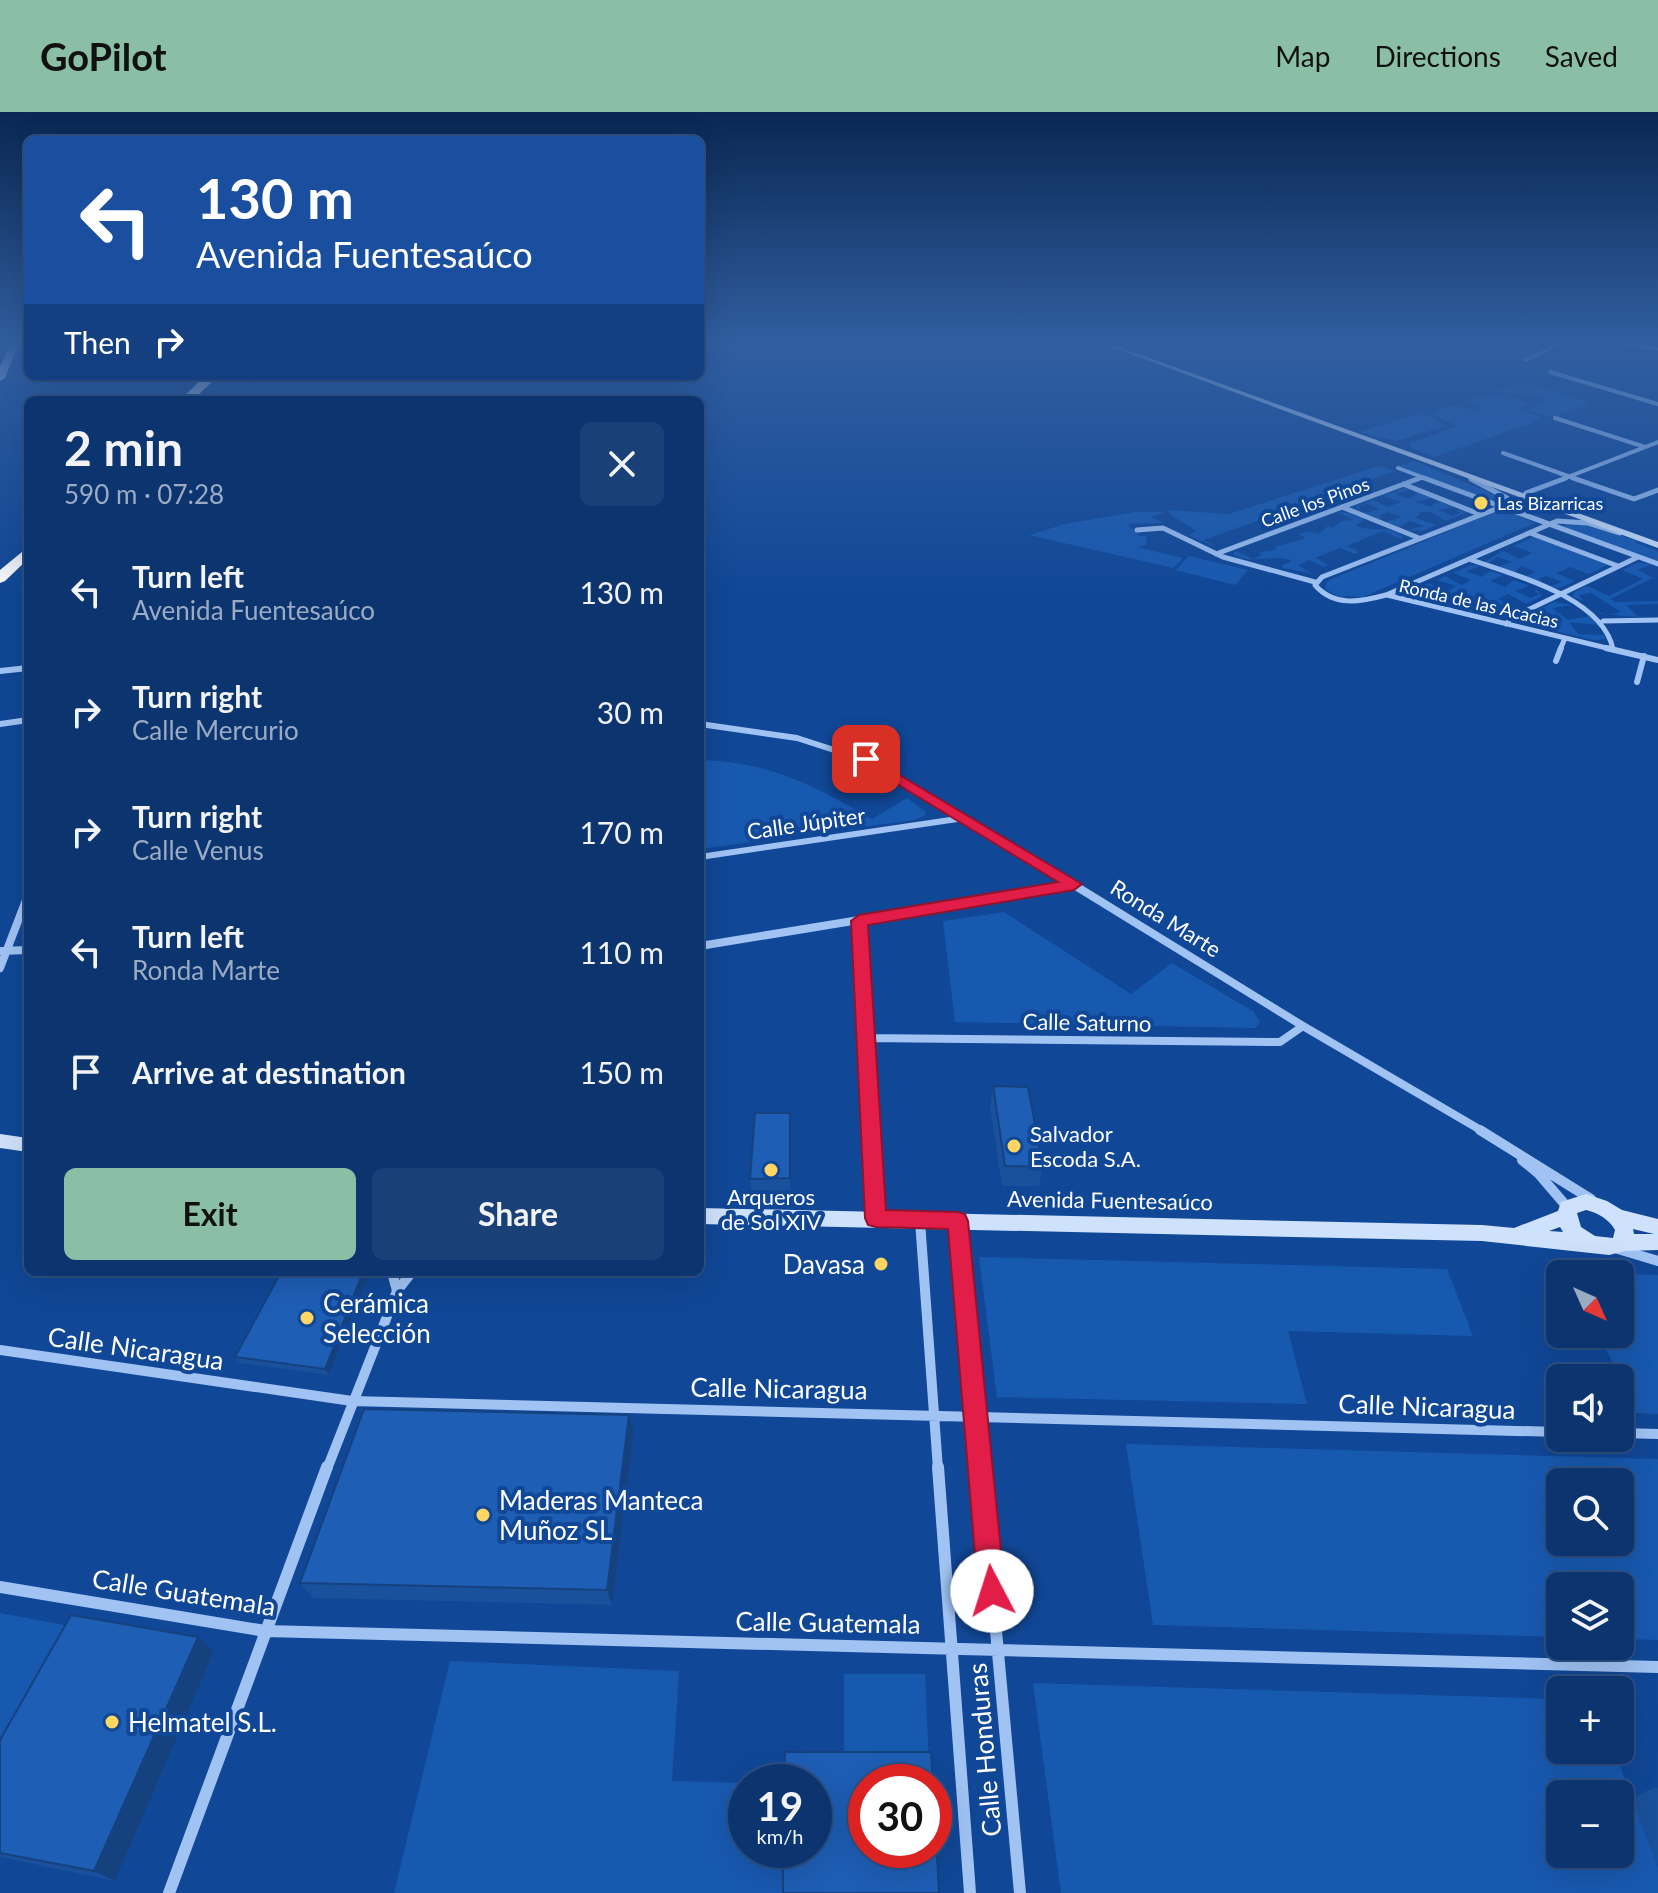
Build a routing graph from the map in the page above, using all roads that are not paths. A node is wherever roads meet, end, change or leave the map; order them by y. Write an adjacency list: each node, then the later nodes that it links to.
1 (1336, 427): 4 (main road)
2 (1584, 427): 5 (street)
3 (1658, 442): 5 (street)
4 (1388, 446): 10 (main road); 13 (main road)
5 (1646, 447): 9 (street)
6 (1503, 453): 9 (street)
7 (1398, 468): 8 (street)
8 (1423, 477): 11 (street, Calle los Pinos); 14 (street)
9 (1570, 477): 12 (street); 13 (street)
10 (1470, 478): 13 (main road); 14 (street)
11 (1403, 484): 15 (street, Calle los Pinos); 17 (street)
12 (1658, 490)
13 (1525, 496): 14 (street); 16 (main road)
14 (1502, 505): 17 (street); 18 (street)
15 (1342, 507): 21 (street); 23 (street, Calle los Pinos)
16 (1563, 513): 18 (street); 22 (main road); 22 (main road)
17 (1480, 514): 21 (street)
18 (1549, 524): 20 (street); 25 (street)
19 (1137, 530): 23 (street)
20 (1530, 533): 26 (street); 28 (street)
21 (1419, 538): 30 (street)
22 (1658, 544)
23 (1216, 554): 30 (street)
24 (24, 555): 29 (highway)
25 (1638, 557): 27 (street); 28 (street)
26 (1469, 559): 31 (street); 32 (street)
27 (1658, 564)
28 (1618, 566): 31 (street)
29 (0, 578)
30 (1315, 582): 32 (street)
31 (1558, 594): 34 (street); 35 (street)
32 (1386, 595): 35 (street, Ronda de las Acacias)
33 (1658, 620): 34 (street)
34 (1603, 621): 37 (street)
35 (1506, 624): 36 (street, Ronda de las Acacias)
36 (1565, 638): 37 (street, Ronda de las Acacias); 40 (street, Ronda de las Acacias)
37 (1613, 649): 38 (street, Ronda de las Acacias)
38 (1644, 656): 39 (street, Ronda de las Acacias); 43 (street)
39 (1658, 660)
40 (1556, 661)
41 (24, 668): 42 (street)
42 (0, 671)
43 (1637, 682)
44 (24, 721): 45 (street)
45 (0, 724)
46 (704, 724): 47 (street, Ronda Marte)
47 (964, 818): 48 (street, Calle Júpiter); 49 (street, Ronda Marte)
48 (704, 856)
49 (1074, 884): 51 (street); 55 (street, Ronda Marte)
50 (24, 904): 53 (street)
51 (859, 921): 52 (street); 56 (street)
52 (704, 945)
53 (4, 950): 54 (street)
54 (0, 968)
55 (1303, 1026): 56 (street, Calle Saturno); 59 (street, Ronda Marte)
56 (865, 1038): 63 (street)
57 (0, 1141): 58 (main road)
58 (24, 1144)
59 (1510, 1149): 60 (street, Ronda Marte); 61 (street, Ronda Marte)
60 (1610, 1212): 61 (main road, Avenida Fuentesaúco); 66 (main road); 71 (main road)
61 (1566, 1213): 67 (main road, Avenida Fuentesaúco); 70 (main road)
62 (704, 1216): 63 (main road, Avenida Fuentesaúco)
63 (876, 1218): 64 (main road, Avenida Fuentesaúco)
64 (920, 1220): 65 (main road, Avenida Fuentesaúco); 78 (street, Calle Honduras)
65 (958, 1221): 67 (main road, Avenida Fuentesaúco); 79 (street, Calle Honduras)
66 (1649, 1226): 68 (street)
67 (1519, 1235): 70 (main road, Avenida Fuentesaúco)
68 (1658, 1236)
69 (1658, 1242): 71 (main road)
70 (1589, 1243): 71 (main road, Avenida Fuentesaúco)
71 (1617, 1245): 72 (street)
72 (1658, 1261)
73 (393, 1276): 75 (street)
74 (409, 1276): 75 (street)
75 (397, 1291): 77 (street)
76 (0, 1350): 77 (street, Calle Nicaragua)
77 (352, 1401): 78 (street, Calle Nicaragua); 84 (street)
78 (935, 1414): 79 (street, Calle Nicaragua); 85 (street, Calle Honduras)
79 (975, 1416): 80 (street, Calle Nicaragua); 86 (street, Calle Honduras)
80 (1546, 1432)
81 (1634, 1433): 82 (street)
82 (1658, 1434)
83 (0, 1587): 84 (street, Calle Guatemala)
84 (265, 1631): 85 (street, Calle Guatemala); 88 (street)
85 (952, 1649): 86 (street, Calle Guatemala); 89 (street, Calle Honduras)
86 (997, 1649): 87 (street, Calle Guatemala); 90 (street, Calle Honduras)
87 (1658, 1667)
88 (169, 1893)
89 (970, 1893)
90 (1020, 1893)

